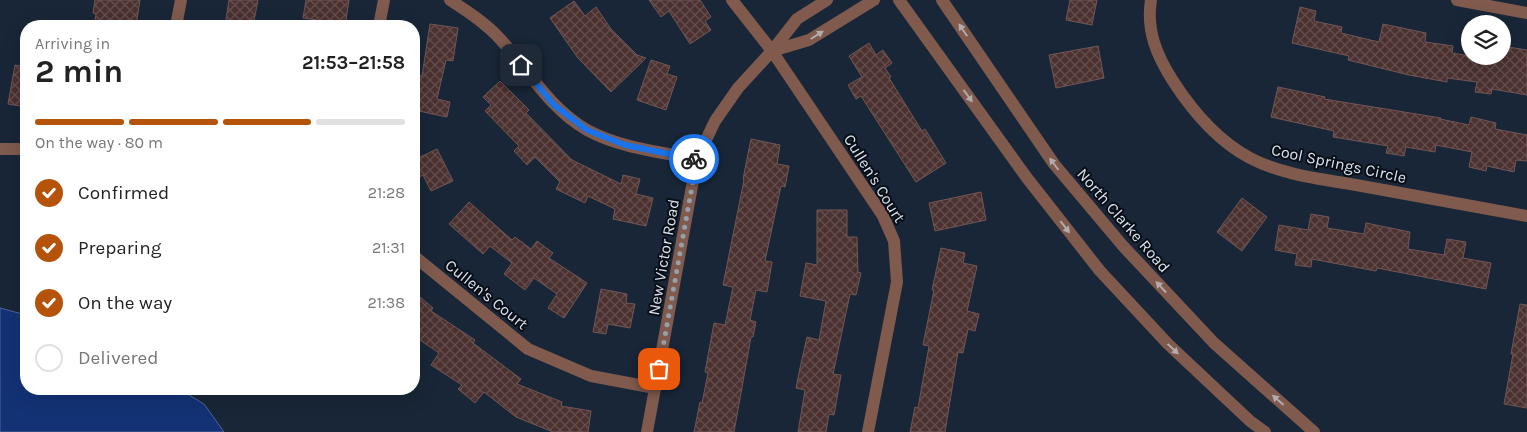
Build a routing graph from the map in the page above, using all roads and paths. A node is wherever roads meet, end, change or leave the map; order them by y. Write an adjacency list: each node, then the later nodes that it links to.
1 (181, 0): 12 (street)
2 (384, 0): 13 (street)
3 (450, 0): 17 (street)
4 (732, 0): 14 (street, Cullen's Court)
5 (827, 0): 14 (street, New Victor Road)
6 (874, 0): 14 (street, one-way to 6)
7 (899, 0): 23 (street, one-way to 23)
8 (942, 0): 24 (street, North Clarke Road, one-way to 8)
9 (1152, 0): 18 (street, Cool Springs Circle)
10 (1456, 0): 11 (street)
11 (1527, 13)
12 (177, 20)
13 (380, 20)
14 (772, 51): 17 (street, New Victor Road); 22 (street, Cullen's Court)
15 (0, 149): 16 (street)
16 (20, 149)
17 (697, 159): 20 (street, New Victor Road)
18 (1527, 216)
19 (420, 261): 20 (street, Cullen's Court)
20 (655, 388): 21 (street, New Victor Road)
21 (647, 432)
22 (868, 432)
23 (1265, 432)
24 (1314, 432)

